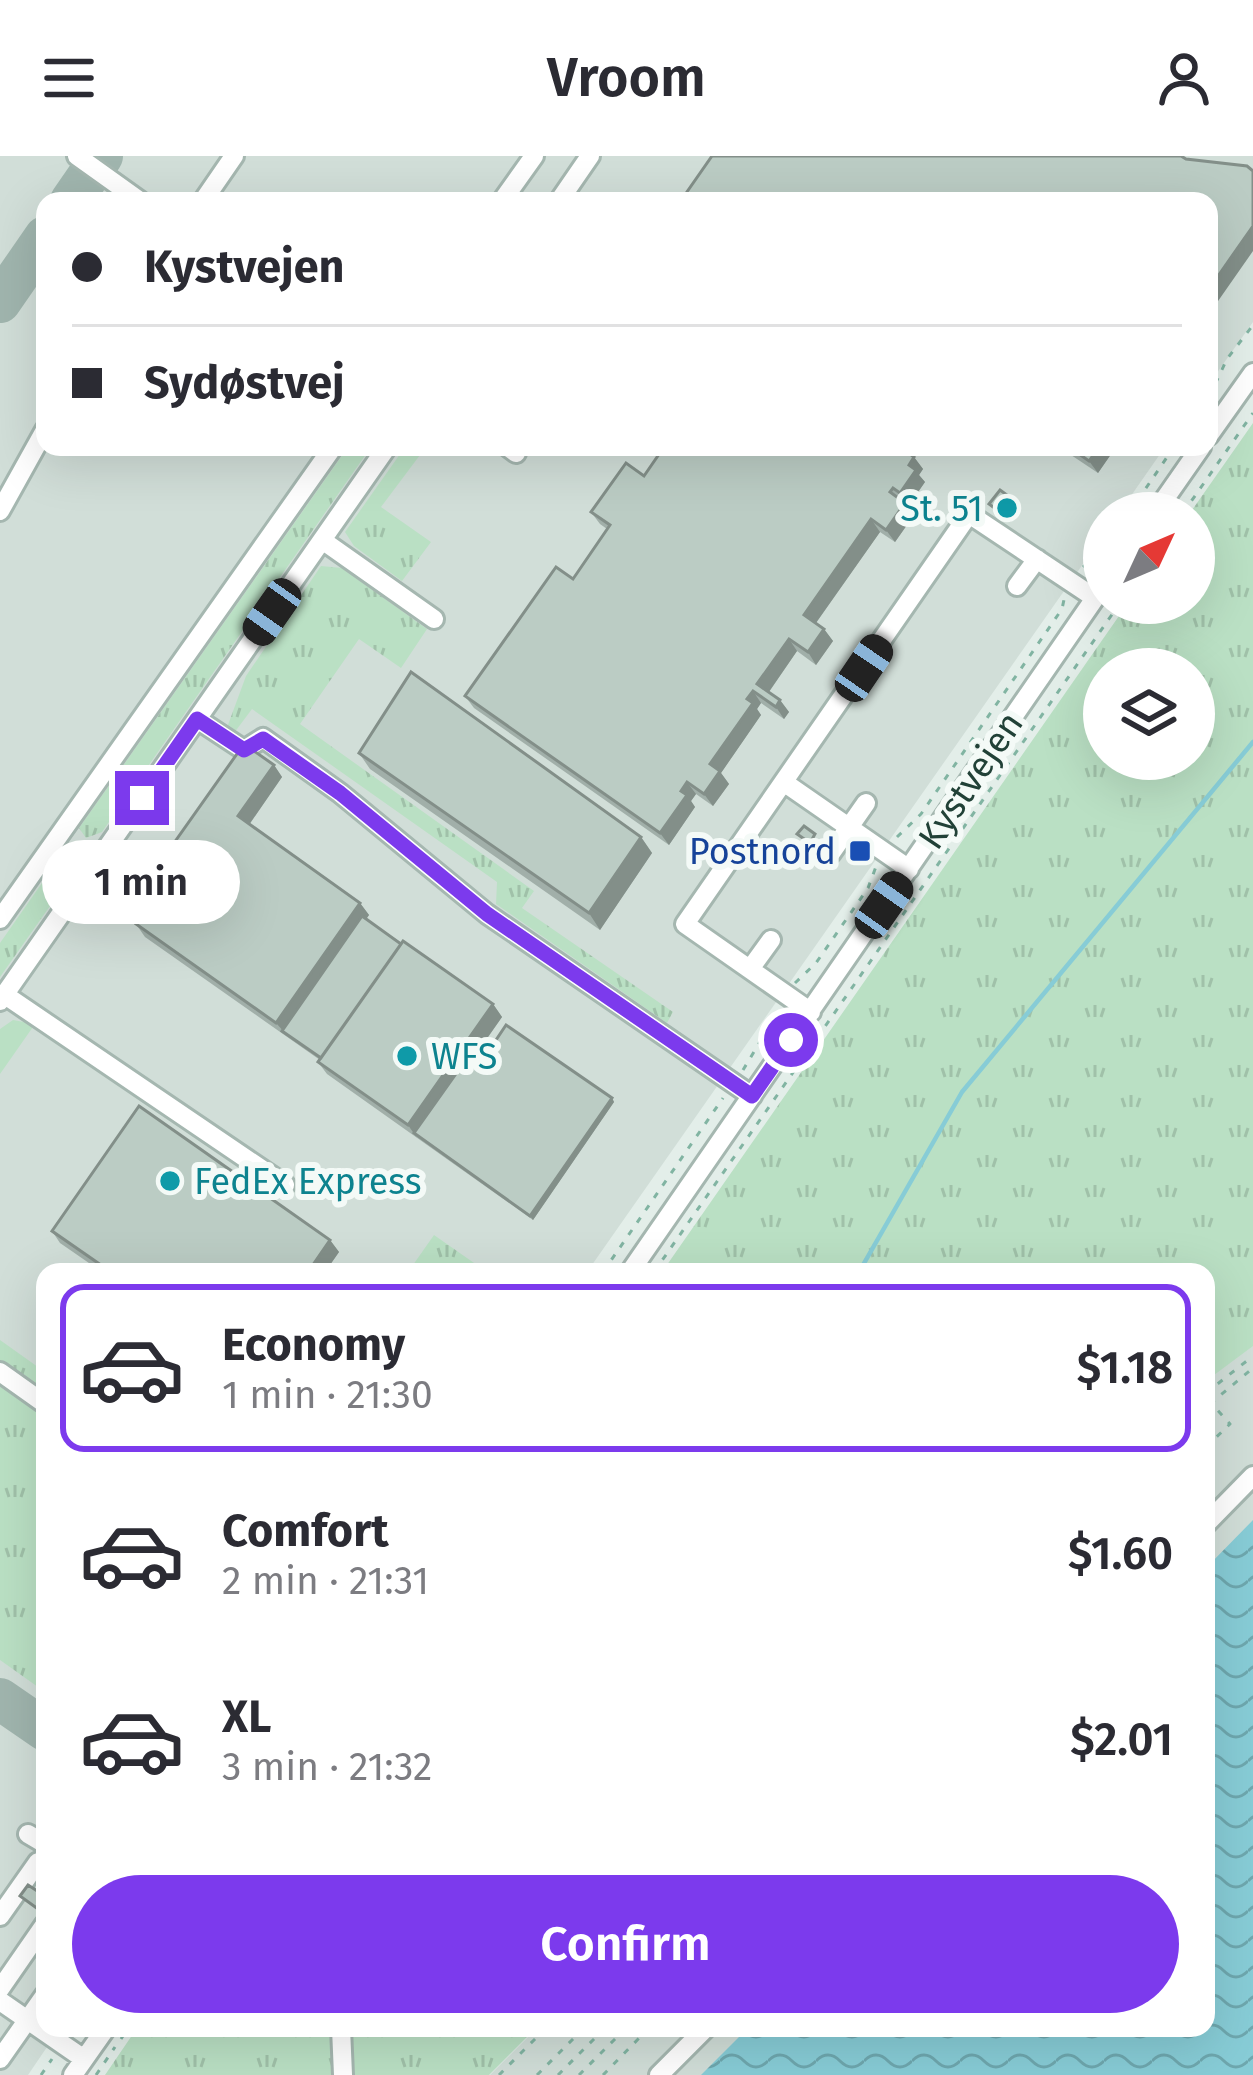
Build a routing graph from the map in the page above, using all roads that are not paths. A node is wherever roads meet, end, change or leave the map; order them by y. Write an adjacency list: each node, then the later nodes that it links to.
1 (77, 156): 5 (street)
2 (234, 156): 6 (street)
3 (534, 156): 7 (street)
4 (590, 156): 8 (street)
5 (127, 192)
6 (208, 192)
7 (508, 192)
8 (565, 192)
9 (1253, 373): 10 (street)
10 (1218, 422)
11 (36, 446): 16 (street)
12 (327, 456): 33 (street)
13 (381, 456): 17 (street)
14 (1195, 456): 15 (street)
15 (1170, 492)
16 (0, 511)
17 (322, 541): 22 (street); 23 (street)
18 (1037, 559): 19 (street); 20 (street); 26 (street)
19 (1017, 586)
20 (1083, 586)
21 (1083, 615): 31 (street, Kystvejen)
22 (434, 619)
23 (197, 719): 24 (street); 36 (street)
24 (244, 750): 25 (street); 38 (street)
25 (232, 768)
26 (785, 783): 28 (street); 35 (street)
27 (866, 802): 28 (street)
28 (849, 826): 30 (street); 31 (street)
29 (182, 840): 32 (street)
30 (831, 853)
31 (909, 869): 37 (street, Kystvejen)
32 (166, 896)
33 (0, 919)
34 (771, 940): 35 (street)
35 (750, 969): 37 (street)
36 (2, 998): 39 (street)
37 (811, 1012): 38 (street, Kystvejen)
38 (752, 1096): 40 (street, Kystvejen)
39 (285, 1185)
40 (636, 1263)
41 (0, 1372): 42 (street)
42 (36, 1398)
43 (1253, 1476): 44 (street)
44 (1215, 1515)
45 (36, 1865): 46 (street)
46 (0, 1916)
47 (36, 1936): 48 (street)
48 (2, 1980)
49 (0, 2001): 51 (street)
50 (36, 2008): 51 (street)
51 (28, 2020): 52 (street); 57 (street)
52 (36, 2027)
53 (47, 2037): 58 (street)
54 (101, 2037): 58 (street)
55 (341, 2037): 59 (street)
56 (697, 2037): 60 (street)
57 (0, 2059)
58 (84, 2070)
59 (343, 2075)
60 (659, 2075)

